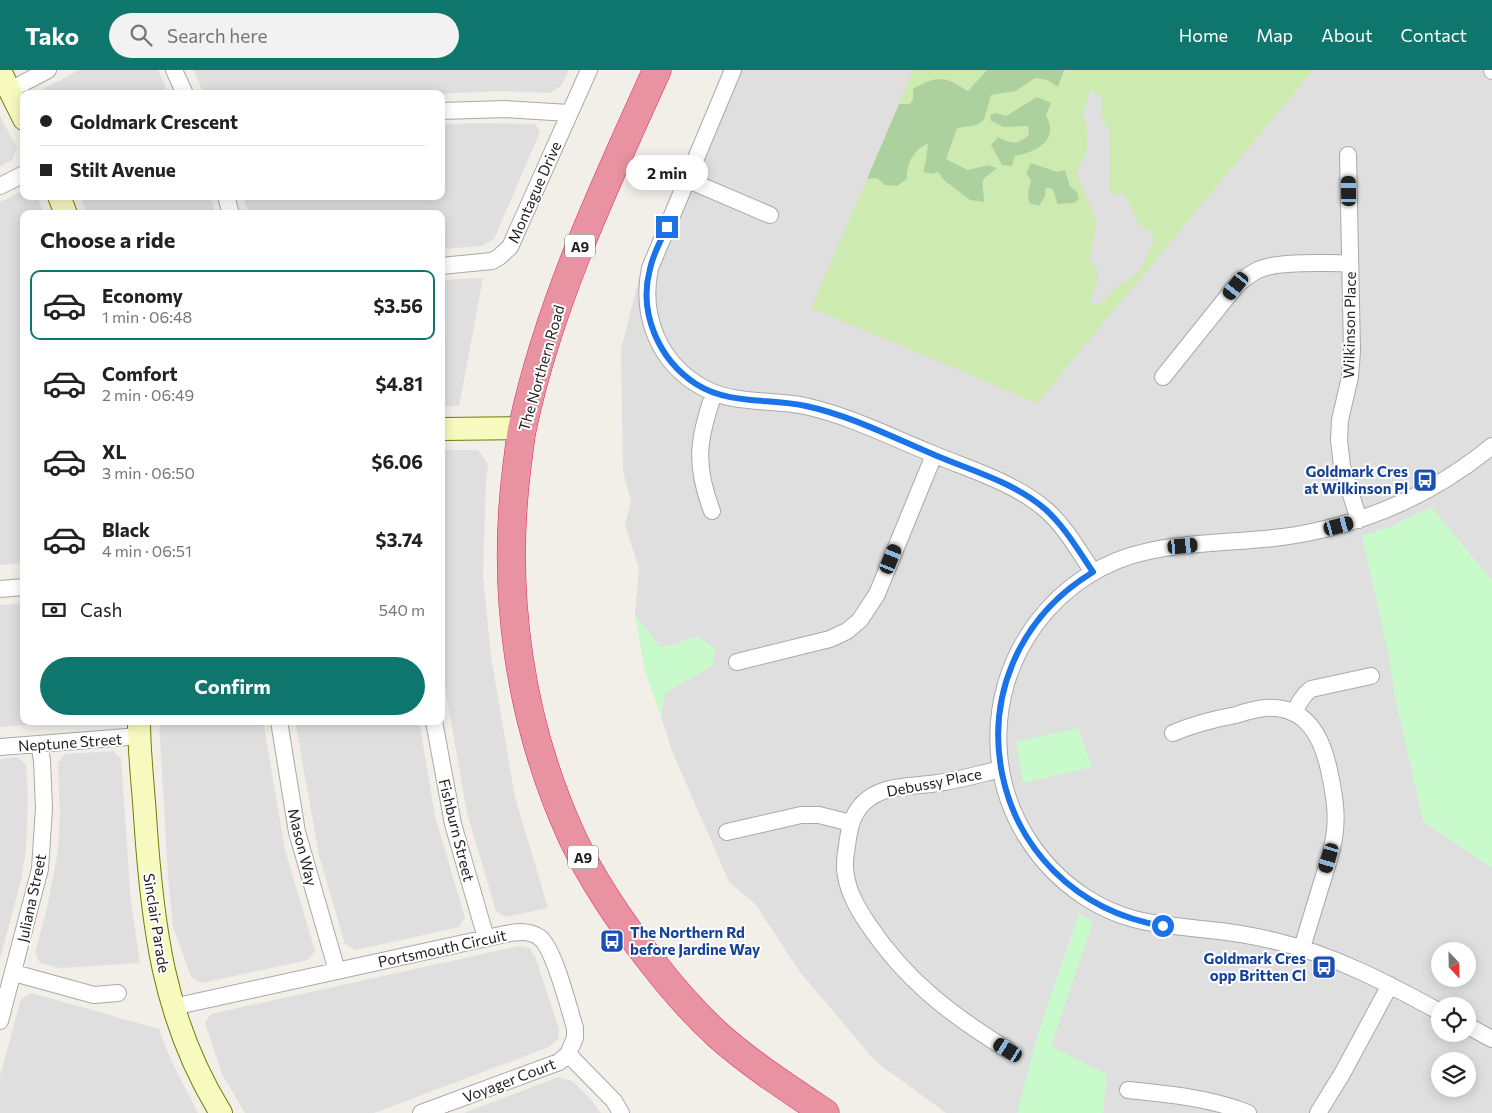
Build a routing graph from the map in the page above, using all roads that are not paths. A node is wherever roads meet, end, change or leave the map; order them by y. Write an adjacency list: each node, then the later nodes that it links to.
1 (48, 70): 6 (street)
2 (174, 70): 7 (street)
3 (589, 70): 10 (street, Montague Drive)
4 (657, 70): 20 (highway, The Northern Road / A9)
5 (733, 70): 13 (street)
6 (5, 81): 8 (street)
7 (183, 90)
8 (20, 111)
9 (445, 111): 10 (street)
10 (569, 113): 17 (street, Montague Drive)
11 (1348, 155): 16 (street, Wilkinson Place)
12 (20, 176): 14 (street)
13 (688, 180): 15 (street); 19 (street)
14 (0, 186)
15 (770, 214)
16 (1350, 263): 18 (street); 25 (street, Wilkinson Place)
17 (445, 266)
18 (1162, 377)
19 (714, 393): 23 (street); 24 (street)
20 (522, 428): 21 (street); 58 (highway, The Northern Road / A9)
21 (445, 429)
22 (1492, 446): 25 (street)
23 (934, 455): 26 (street); 29 (street)
24 (712, 511)
25 (1358, 520): 26 (street)
26 (1093, 572): 38 (street)
27 (20, 587): 28 (street)
28 (0, 589)
29 (737, 662)
30 (1371, 676): 31 (street)
31 (1294, 713): 35 (street); 42 (street)
32 (280, 725): 43 (street, Mason Way)
33 (435, 725): 41 (street, Fishburn Street)
34 (139, 729): 36 (street, Neptune Street); 47 (street, Sinclair Parade)
35 (1173, 733)
36 (39, 744): 37 (street, Neptune Street); 44 (street, Juliana Street)
37 (0, 747)
38 (1001, 769): 39 (street, Debussy Place); 42 (street)
39 (850, 823): 40 (street); 52 (street, Debussy Place)
40 (727, 832)
41 (486, 938): 43 (street, Portsmouth Circuit); 53 (street, Portsmouth Circuit)
42 (1302, 948): 45 (street)
43 (338, 971): 47 (street, Portsmouth Circuit)
44 (14, 973): 46 (street); 49 (street, Juliana Street)
45 (1390, 985): 48 (street); 60 (street)
46 (118, 993)
47 (173, 1007): 55 (street, Sinclair Parade)
48 (1431, 1007)
49 (0, 1021)
50 (1476, 1030): 51 (street)
51 (1492, 1039)
52 (1008, 1050)
53 (568, 1054): 56 (street, Voyager Court); 57 (street)
54 (1128, 1090): 59 (street)
55 (222, 1113)
56 (424, 1113)
57 (621, 1113)
58 (825, 1113)
59 (1248, 1113)
60 (1318, 1113)

